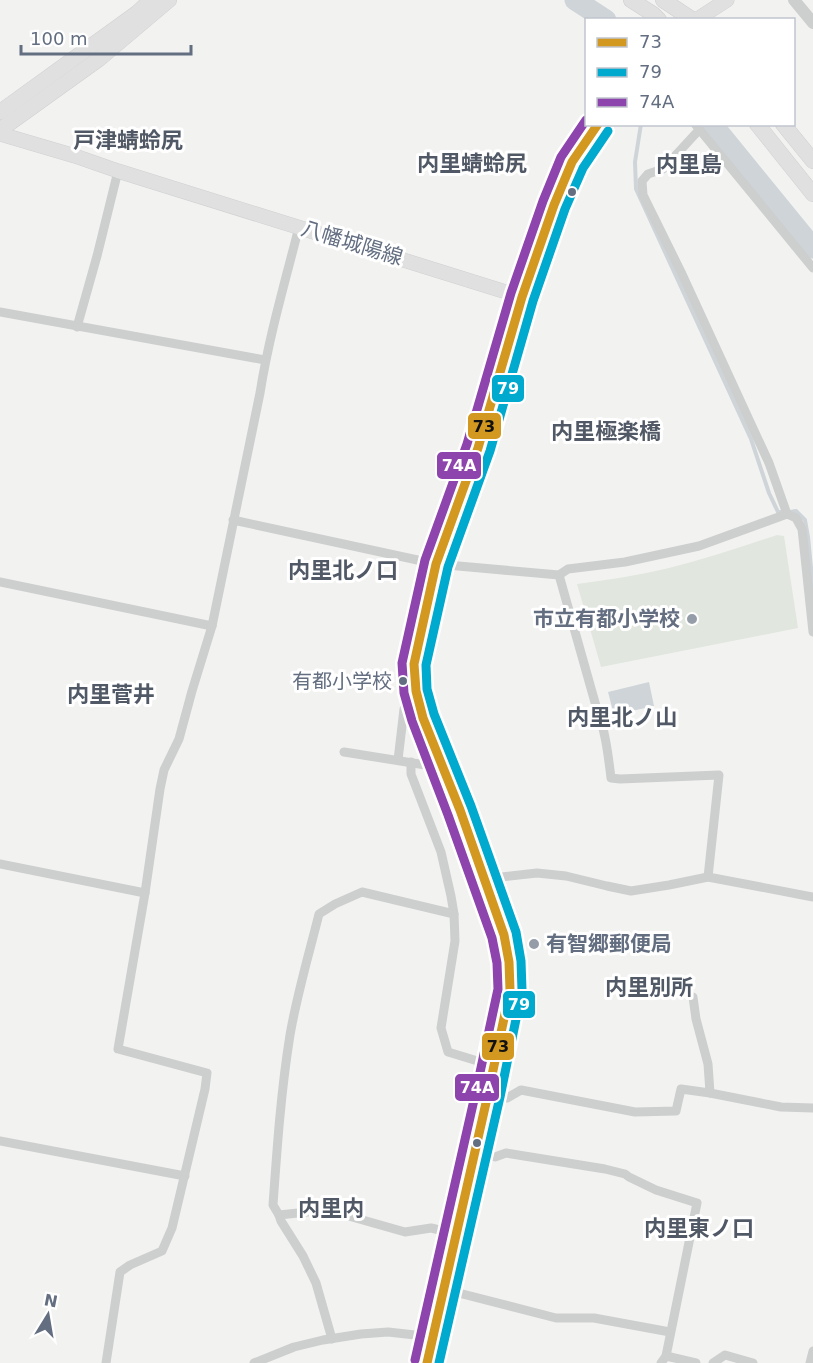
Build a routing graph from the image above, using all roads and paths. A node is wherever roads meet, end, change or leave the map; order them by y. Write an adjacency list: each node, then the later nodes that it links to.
1 (151, 0): 11 (main road)
2 (169, 0): 16 (main road)
3 (632, 0): 7 (main road)
4 (663, 0): 8 (main road)
5 (727, 0): 9 (main road)
6 (794, 0): 10 (street)
7 (657, 18)
8 (691, 18)
9 (697, 18)
10 (813, 23)
11 (0, 112)
12 (597, 126): 22 (main road)
13 (759, 126): 19 (main road)
14 (785, 126): 17 (main road)
15 (697, 127): 21 (street); 26 (street)
16 (0, 132): 18 (main road, 八幡城陽線)
17 (813, 161)
18 (118, 171): 20 (main road, 八幡城陽線); 24 (street)
19 (813, 194)
20 (299, 227): 22 (main road, 八幡城陽線); 25 (street)
21 (813, 268)
22 (522, 297): 30 (street)
23 (0, 312): 24 (street)
24 (77, 327): 25 (street)
25 (265, 360): 27 (street)
26 (787, 514): 29 (street); 31 (street)
27 (233, 520): 30 (street); 33 (street)
28 (813, 527): 29 (street)
29 (802, 529): 34 (street)
30 (435, 564): 31 (street); 35 (street)
31 (559, 575): 41 (street)
32 (0, 582): 33 (street)
33 (212, 626): 43 (street)
34 (813, 632)
35 (417, 702): 37 (street); 39 (street)
36 (344, 752): 37 (street)
37 (398, 760): 38 (street)
38 (411, 762): 39 (street); 45 (street)
39 (444, 768): 42 (street)
40 (0, 864): 43 (street)
41 (708, 877): 42 (street); 44 (street)
42 (484, 879): 47 (street)
43 (145, 893): 53 (street)
44 (813, 897)
45 (454, 914): 47 (street); 54 (street)
46 (693, 997): 48 (street)
47 (494, 1066): 49 (street)
48 (711, 1093): 49 (street); 50 (street)
49 (488, 1094): 52 (street)
50 (813, 1108)
51 (0, 1141): 53 (street)
52 (475, 1152): 55 (street); 57 (street)
53 (185, 1176): 62 (street)
54 (279, 1215): 55 (street); 59 (street)
55 (457, 1234): 56 (street)
56 (443, 1289): 57 (street); 58 (street)
57 (670, 1332): 61 (street)
58 (433, 1337): 59 (street); 64 (street)
59 (332, 1339): 63 (street)
60 (813, 1351): 68 (street)
61 (663, 1360): 65 (street)
62 (106, 1363)
63 (254, 1363)
64 (427, 1363)
65 (696, 1363)
66 (713, 1363): 67 (street)
67 (753, 1363)
68 (810, 1363)

